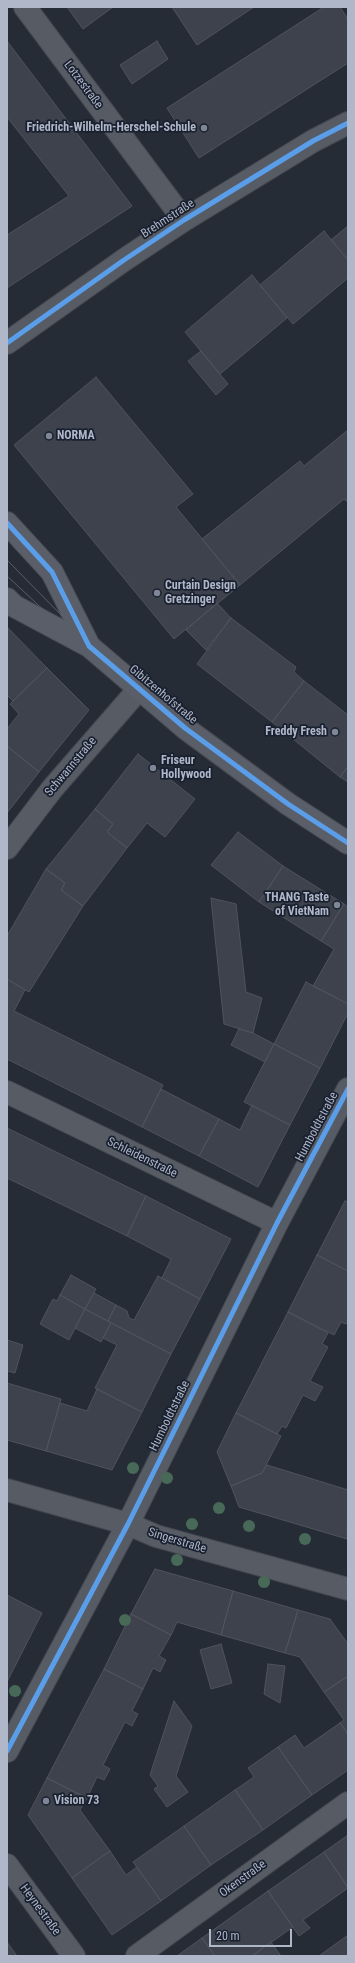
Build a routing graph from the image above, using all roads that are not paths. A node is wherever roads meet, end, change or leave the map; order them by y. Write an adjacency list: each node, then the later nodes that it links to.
1 (25, 7): 3 (street, Lotzestraße)
2 (348, 123): 3 (street, Brehmstraße)
3 (184, 220): 4 (street, Brehmstraße)
4 (7, 343)
5 (7, 523): 7 (main road, Gibitzenhofstraße)
6 (7, 599): 7 (main road, Gibitzenhofstraße)
7 (90, 646): 8 (main road, Gibitzenhofstraße)
8 (139, 689): 9 (main road, Gibitzenhofstraße); 10 (street, Schwannstraße)
9 (348, 844)
10 (7, 848)
11 (348, 1089): 13 (street, Humboldtstraße)
12 (7, 1092): 13 (street, Schleidenstraße)
13 (278, 1223): 15 (street, Humboldtstraße)
14 (7, 1490): 15 (street, Singerstraße)
15 (128, 1524): 16 (street, Singerstraße); 17 (street, Humboldtstraße)
16 (348, 1589)
17 (7, 1751)
18 (348, 1803): 21 (street, Okenstraße)
19 (7, 1865): 20 (street, Heynestraße)
20 (74, 1956)
21 (137, 1956)

